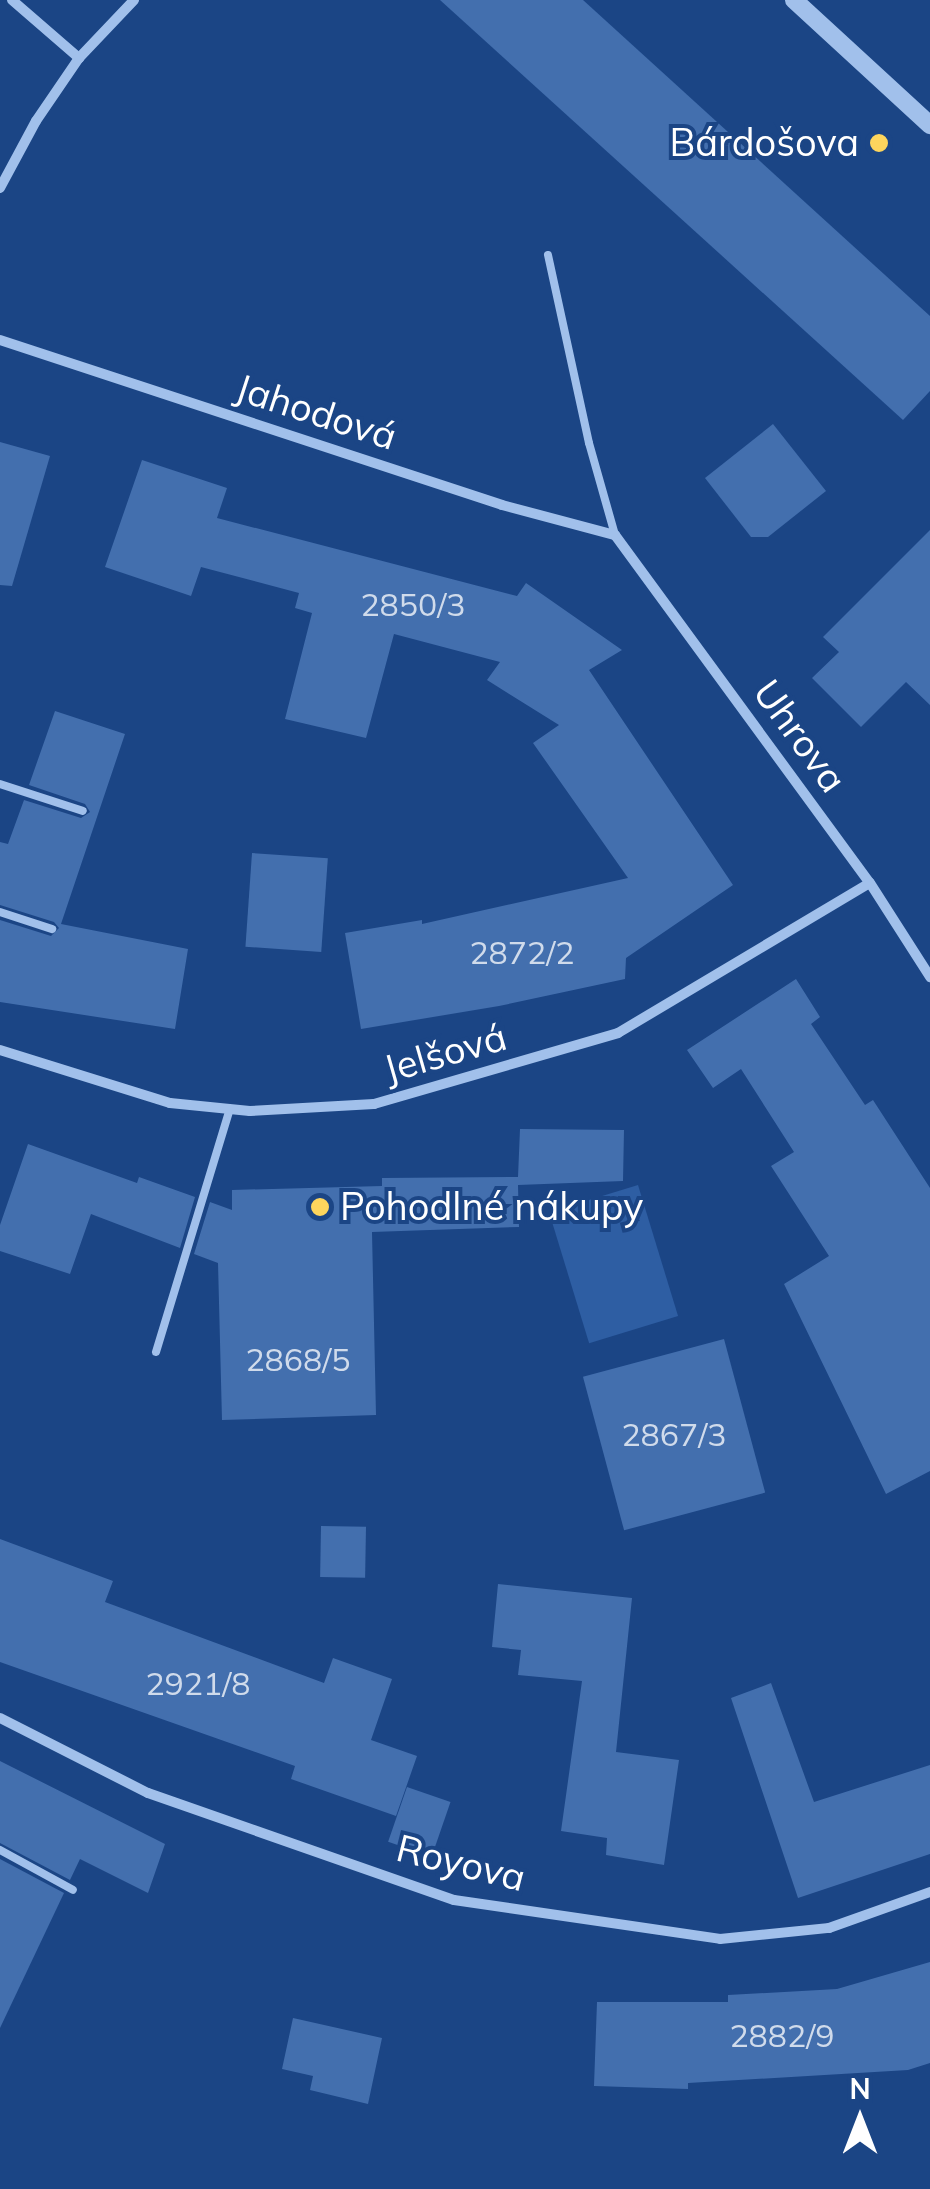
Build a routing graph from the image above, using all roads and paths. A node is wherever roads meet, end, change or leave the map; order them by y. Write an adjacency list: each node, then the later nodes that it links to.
1 (12, 0): 4 (street)
2 (134, 0): 4 (street)
3 (794, 0): 5 (street)
4 (79, 58): 6 (street)
5 (930, 125)
6 (0, 188)
7 (548, 254): 9 (lane)
8 (0, 340): 9 (street, Jahodová)
9 (616, 535): 12 (street, Uhrova)
10 (0, 784): 11 (lane)
11 (83, 812)
12 (870, 883): 15 (street, Uhrova); 17 (street, Jelšová)
13 (0, 912): 14 (lane)
14 (52, 929)
15 (930, 977)
16 (0, 1050): 17 (street, Jelšová)
17 (230, 1110): 18 (lane)
18 (156, 1352)
19 (0, 1718): 22 (street, Royova)
20 (0, 1850): 21 (lane)
21 (74, 1890)
22 (930, 1892)

